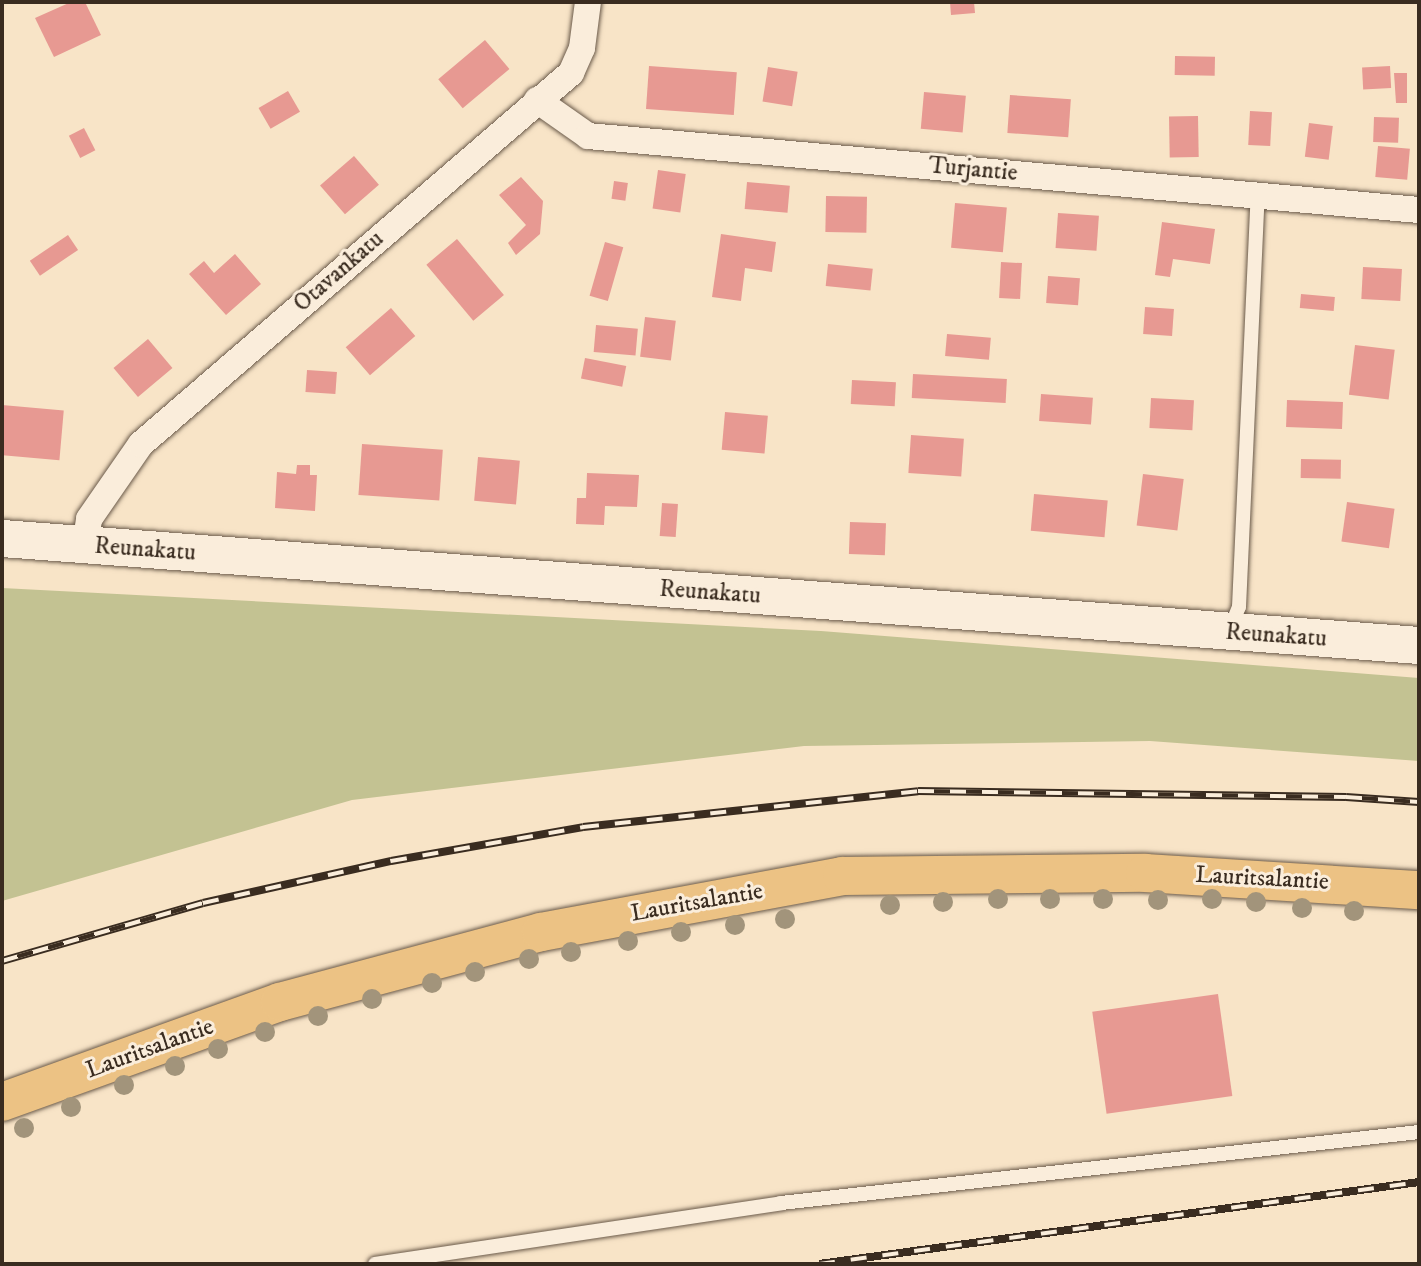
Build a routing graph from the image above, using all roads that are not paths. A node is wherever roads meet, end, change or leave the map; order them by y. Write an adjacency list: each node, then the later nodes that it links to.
1 (588, 2): 2 (street, Otavankatu)
2 (537, 100): 3 (street, Turjantie); 6 (street, Otavankatu)
3 (1258, 195): 4 (street, Turjantie); 7 (lane)
4 (1419, 210)
5 (2, 538): 6 (main road, Reunakatu)
6 (85, 545): 7 (main road, Reunakatu)
7 (1228, 633): 8 (main road, Reunakatu)
8 (1419, 645)
9 (1419, 890): 10 (main road, Lauritsalantie)
10 (2, 1102)
11 (1419, 1132): 12 (lane)
12 (375, 1264)

